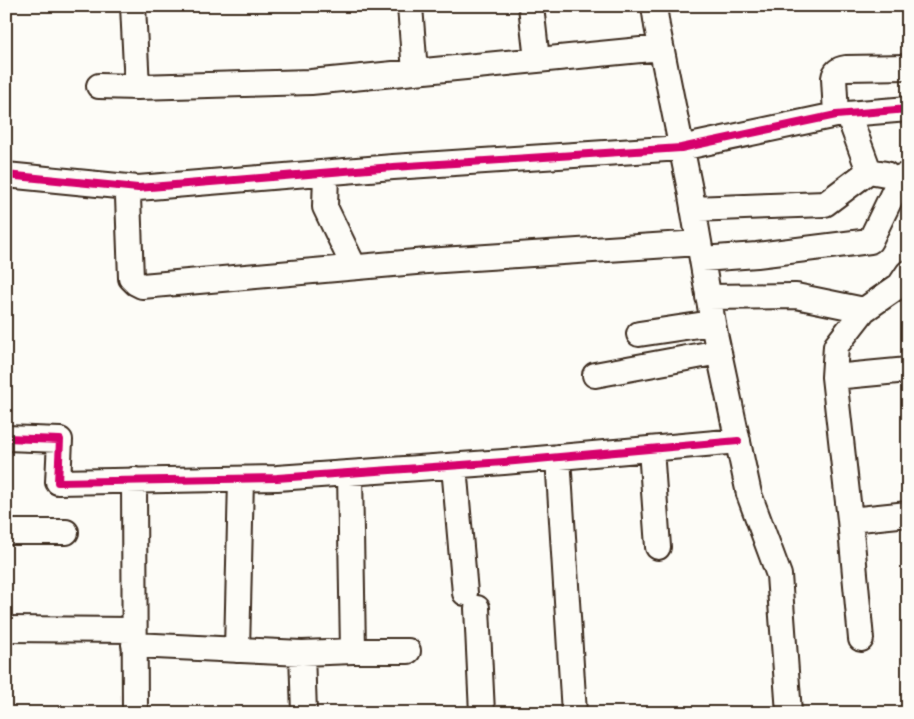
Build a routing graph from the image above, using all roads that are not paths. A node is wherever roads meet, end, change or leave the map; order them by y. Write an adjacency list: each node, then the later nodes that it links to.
1 (133, 6): 10 (street)
2 (410, 6): 8 (street)
3 (531, 6): 6 (street)
4 (654, 6): 5 (street)
5 (661, 48): 6 (street); 13 (street)
6 (537, 60): 8 (street)
7 (908, 67): 12 (street)
8 (415, 72): 10 (street)
9 (99, 86): 10 (street)
10 (137, 87)
11 (908, 109): 12 (street)
12 (842, 114): 13 (street); 14 (street)
13 (681, 148): 15 (street); 19 (street)
14 (869, 171): 17 (street); 19 (street)
15 (326, 173): 18 (street); 21 (street)
16 (6, 175): 18 (street)
17 (904, 177): 20 (street)
18 (138, 188): 21 (street)
19 (693, 209): 20 (street)
20 (700, 251): 21 (street); 23 (street)
21 (354, 267)
22 (908, 273): 24 (street)
23 (708, 297): 24 (street); 25 (street)
24 (864, 310): 30 (street)
25 (712, 323): 26 (street); 27 (street)
26 (639, 334)
27 (719, 352): 29 (street); 32 (street)
28 (907, 372): 30 (street)
29 (595, 375)
30 (834, 377): 40 (street)
31 (6, 438): 38 (street)
32 (738, 441): 33 (street); 55 (street)
33 (651, 449): 34 (street); 43 (street)
34 (558, 457): 35 (street); 54 (street)
35 (454, 466): 36 (street); 53 (street)
36 (350, 473): 37 (street); 48 (street)
37 (241, 479): 38 (street); 47 (street)
38 (134, 480): 45 (street)
39 (908, 514): 40 (street)
40 (850, 520): 46 (street)
41 (6, 532): 42 (street)
42 (66, 532)
43 (658, 547)
44 (6, 629): 45 (street)
45 (134, 637): 47 (street); 51 (street)
46 (862, 639)
47 (237, 650): 50 (street)
48 (353, 651): 49 (street); 50 (street)
49 (408, 651)
50 (302, 654): 52 (street)
51 (135, 713)
52 (304, 713)
53 (482, 713)
54 (574, 713)
55 (789, 713)

